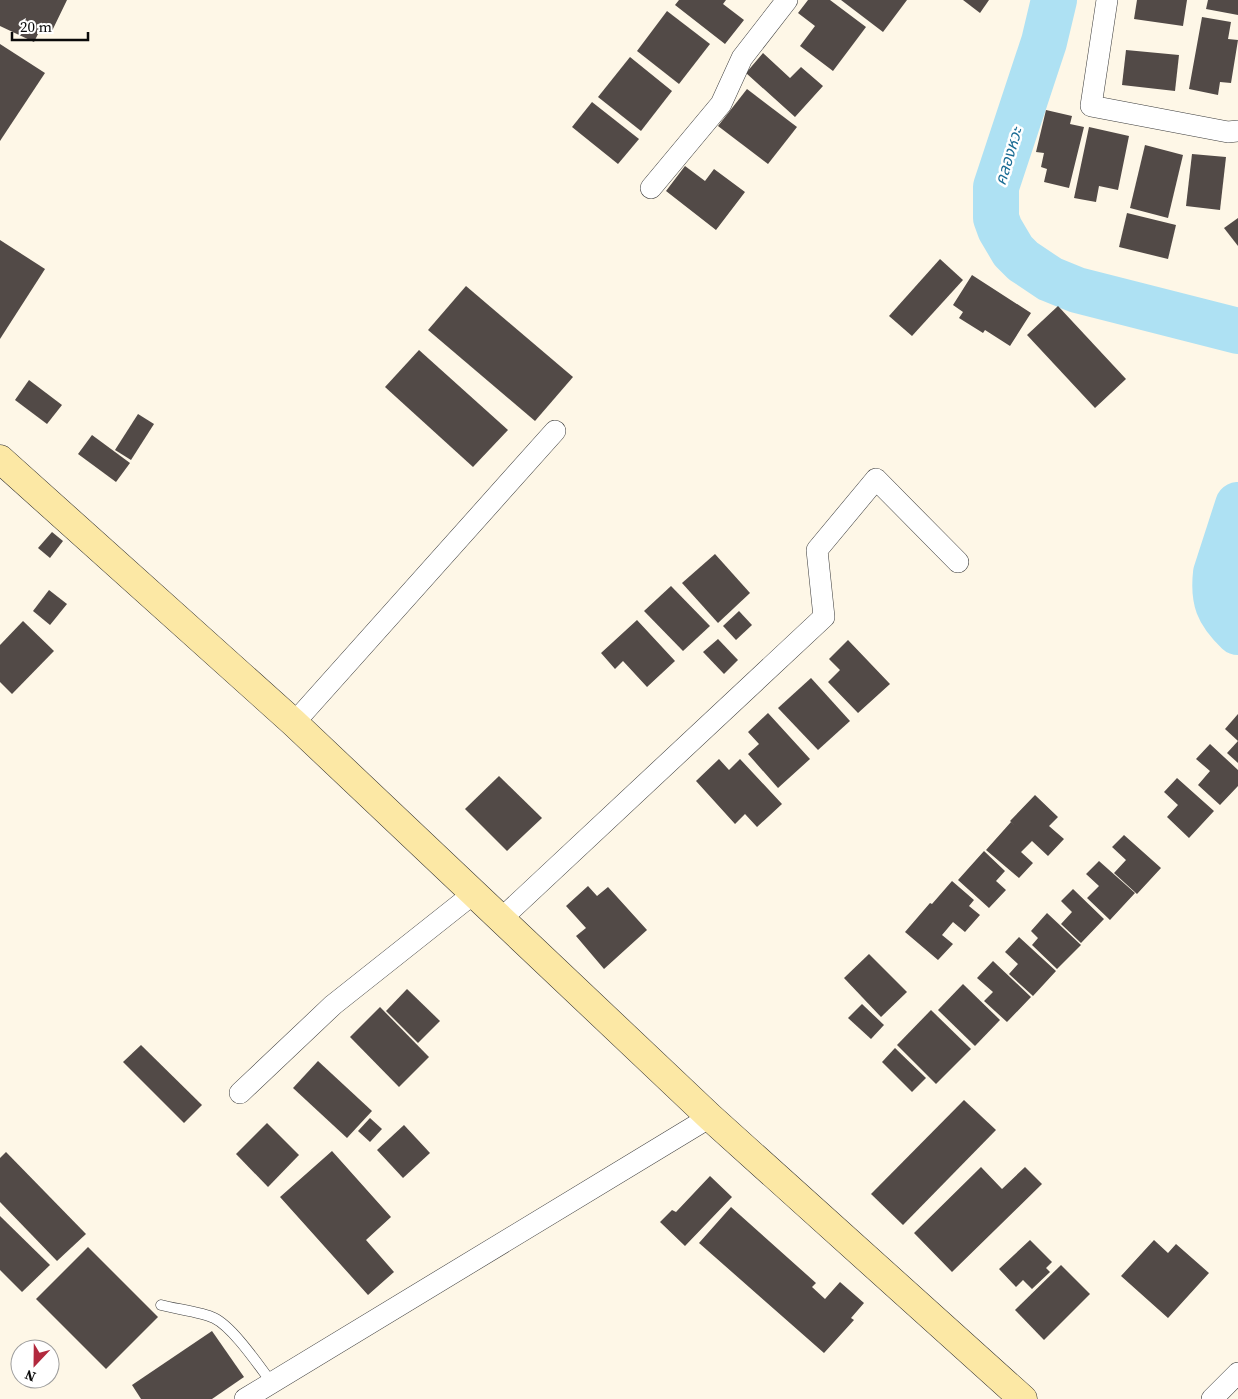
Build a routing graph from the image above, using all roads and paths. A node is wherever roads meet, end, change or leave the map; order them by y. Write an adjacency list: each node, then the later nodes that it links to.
1 (788, 0): 4 (street)
2 (1107, 0): 3 (street)
3 (1235, 135)
4 (651, 188)
5 (555, 431): 8 (street)
6 (0, 459): 8 (street)
7 (958, 562): 10 (street)
8 (294, 723): 9 (street)
9 (473, 894): 10 (street); 11 (street)
10 (501, 920): 12 (street)
11 (240, 1093)
12 (710, 1116): 15 (street); 17 (street)
13 (161, 1305): 15 (lane)
14 (1238, 1373): 18 (street)
15 (272, 1383): 16 (street)
16 (245, 1399)
17 (1023, 1399)
18 (1212, 1399)

